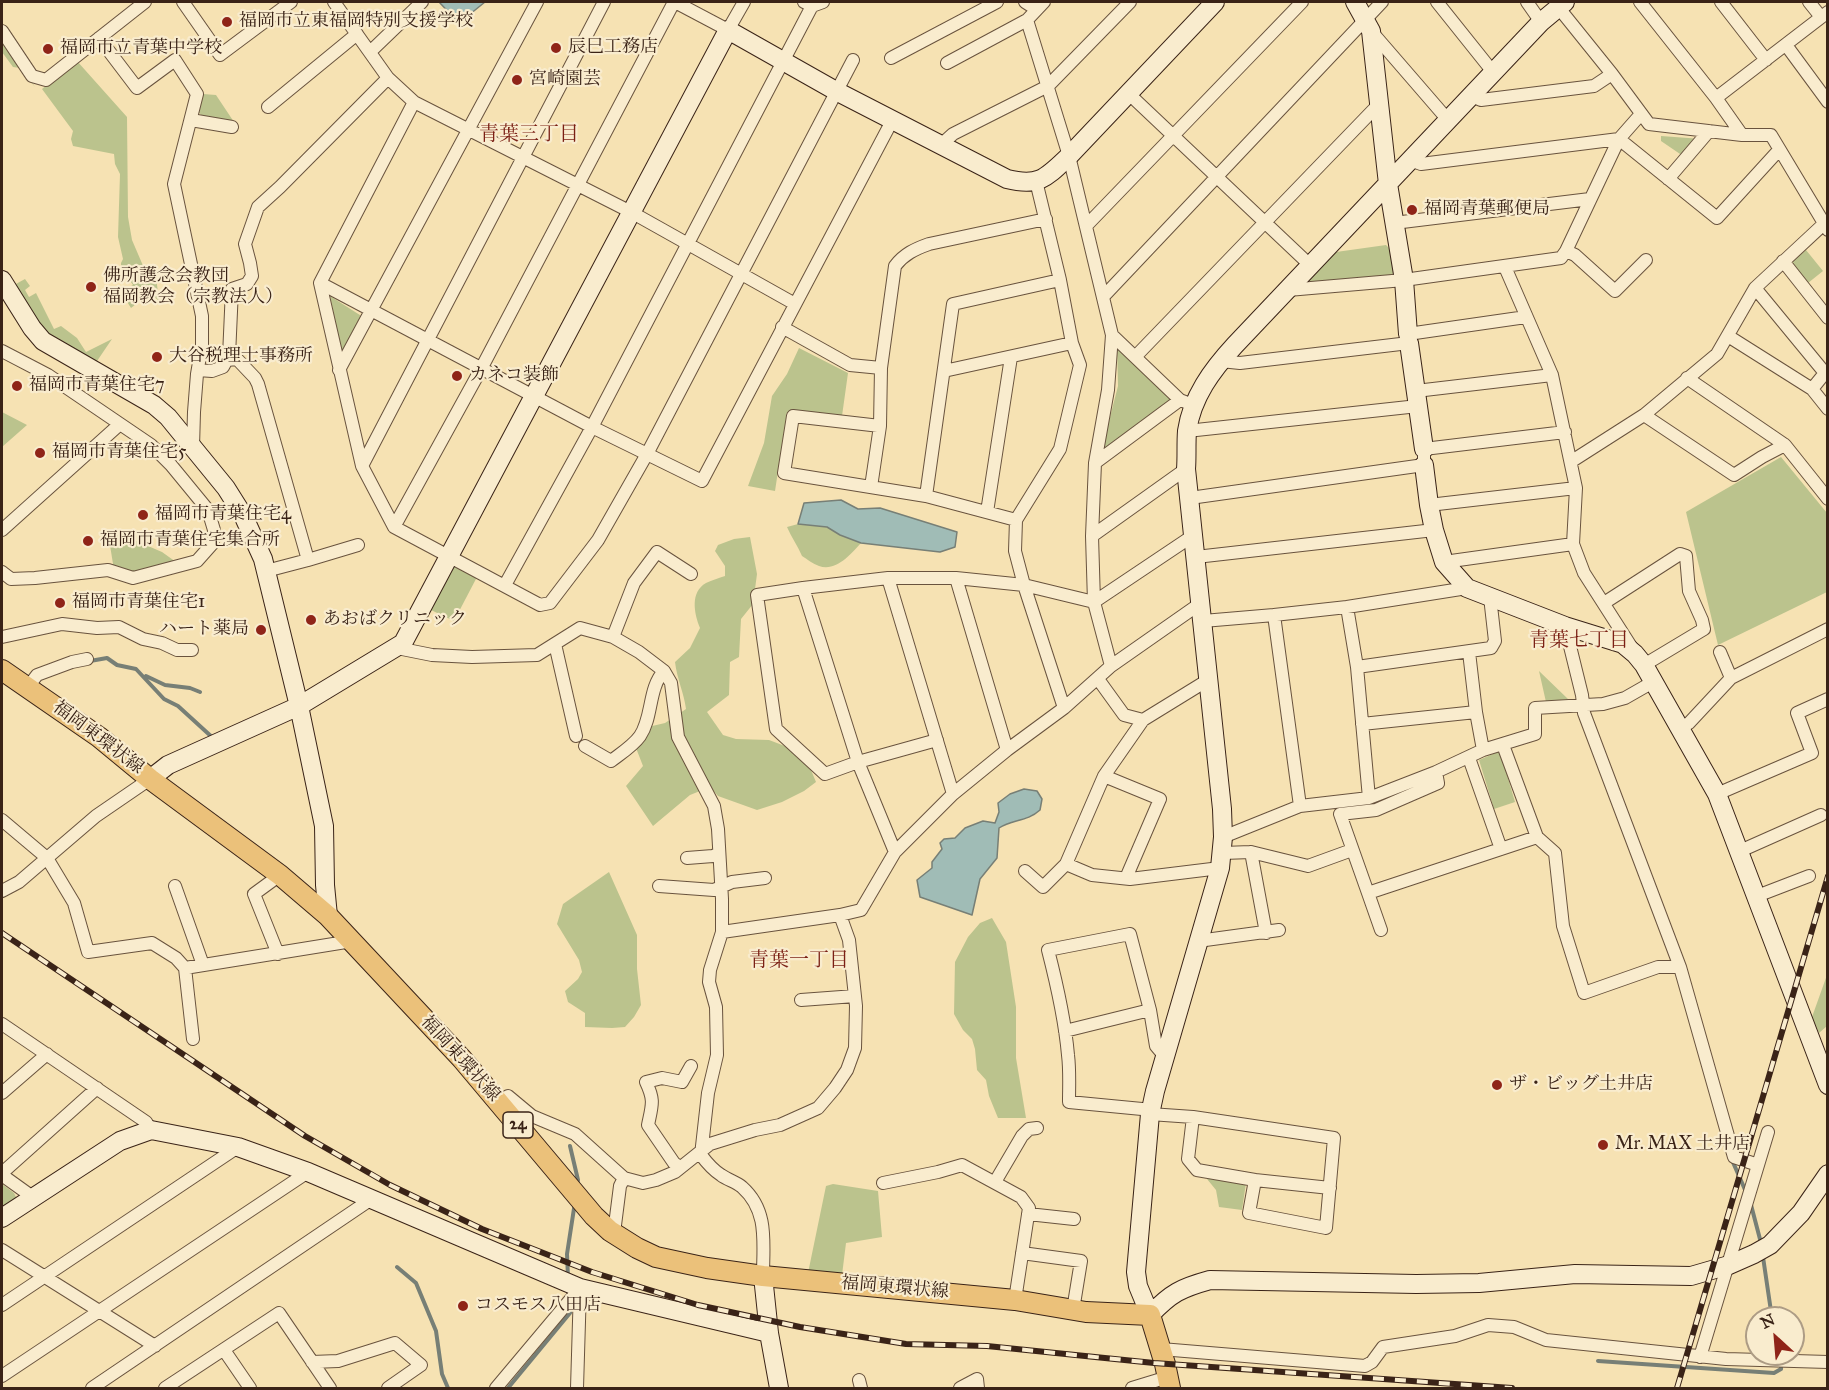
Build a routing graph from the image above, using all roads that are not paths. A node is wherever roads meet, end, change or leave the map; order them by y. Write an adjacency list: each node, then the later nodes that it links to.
1 (145, 2): 32 (street)
2 (183, 2): 3 (street)
3 (291, 2)
4 (334, 2): 31 (street)
5 (422, 2): 34 (street)
6 (537, 2): 57 (street)
7 (604, 2): 65 (street)
8 (674, 2): 29 (street); 70 (street)
9 (744, 2): 29 (street)
10 (997, 2): 35 (street)
11 (1025, 2): 24 (street)
12 (1130, 2): 43 (street)
13 (1215, 2): 45 (street)
14 (1302, 2): 60 (street)
15 (1355, 2): 28 (street)
16 (1382, 2): 28 (street)
17 (1437, 2): 40 (street)
18 (1527, 2): 27 (street)
19 (1640, 2): 47 (street)
20 (1720, 2): 37 (street)
21 (1809, 2): 25 (street)
22 (813, 3): 38 (street)
23 (1562, 4): 27 (street); 41 (street)
24 (1040, 5): 26 (street)
25 (1824, 15): 33 (street)
26 (1027, 20): 39 (street); 43 (street)
27 (1541, 22): 40 (street)
28 (1368, 25): 50 (street); 55 (street); 67 (street)
29 (728, 30): 38 (street); 73 (street)
30 (2, 31): 32 (street)
31 (357, 34): 34 (street); 51 (street)
32 (99, 38): 54 (street)
33 (1786, 45): 37 (street); 49 (street)
34 (370, 52): 42 (street)
35 (891, 58)
36 (853, 60): 44 (street)
37 (1766, 60): 47 (street)
38 (782, 61): 44 (street); 79 (street)
39 (947, 63)
40 (1493, 72): 46 (street)
41 (1612, 74): 46 (street); 52 (street)
42 (388, 78): 48 (street); 106 (street)
43 (1048, 86): 62 (street); 64 (street)
44 (836, 91): 53 (street); 85 (street)
45 (1128, 93): 60 (street); 64 (street)
46 (1471, 96): 55 (street)
47 (1716, 98): 59 (street)
48 (414, 102): 57 (street); 89 (street)
49 (1827, 102)
50 (1379, 104): 71 (street); 75 (street)
51 (268, 107)
52 (1641, 114): 58 (street); 61 (street)
53 (893, 119): 62 (street); 93 (street)
54 (190, 120): 56 (street); 110 (street)
55 (1448, 120): 66 (street)
56 (232, 127)
57 (468, 128): 65 (street); 94 (street)
58 (1709, 131): 59 (street); 68 (street)
59 (1742, 135): 63 (street)
60 (1173, 136): 67 (street); 78 (street)
61 (1619, 139): 66 (street); 68 (street); 72 (street)
62 (942, 144): 69 (street)
63 (1779, 150): 68 (street); 77 (street)
64 (1069, 156): 69 (street); 78 (street)
65 (524, 157): 70 (street); 101 (street)
66 (1410, 160): 71 (street)
67 (1216, 177): 75 (street); 92 (street)
68 (1668, 179)
69 (1036, 181): 74 (street)
70 (578, 184): 73 (street); 109 (street)
71 (1388, 184): 76 (street); 83 (street)
72 (1590, 199): 76 (street); 80 (street)
73 (631, 212): 79 (street); 116 (street)
74 (1046, 219): 87 (street); 108 (street)
75 (1264, 222): 83 (street); 105 (street)
76 (1394, 223): 88 (street)
77 (1826, 225): 82 (street)
78 (1086, 226): 92 (street)
79 (688, 244): 85 (street); 123 (street)
80 (1566, 250): 81 (street); 84 (street)
81 (1646, 261)
82 (1783, 261): 90 (street); 96 (street)
83 (1311, 266): 91 (street)
84 (1505, 267): 88 (street); 95 (street)
85 (741, 273): 93 (street); 128 (street)
86 (2, 280): 127 (street)
87 (1060, 280): 102 (street); 112 (street)
88 (1404, 280): 91 (street); 100 (street)
89 (320, 283): 94 (street); 111 (street)
90 (1755, 288): 99 (street); 115 (street)
91 (1288, 290): 107 (street)
92 (1103, 297): 98 (street)
93 (795, 304): 97 (street)
94 (372, 310): 101 (street); 111 (street)
95 (1526, 317): 100 (street); 113 (street)
96 (1827, 318)
97 (782, 327): 108 (street); 128 (street)
98 (1112, 335): 105 (street); 131 (street)
99 (1728, 336): 114 (street); 115 (street)
100 (1409, 338): 107 (street); 117 (street)
101 (428, 340): 109 (street); 132 (street)
102 (1072, 343): 104 (street); 141 (street)
103 (2, 351): 121 (street)
104 (1011, 357): 112 (street); 140 (street)
105 (1135, 357): 118 (street)
106 (227, 360): 110 (street); 151 (street)
107 (1221, 361): 118 (street)
108 (881, 368): 122 (street)
109 (481, 369): 116 (street); 142 (street)
110 (198, 370): 127 (street)
111 (339, 370): 132 (street)
112 (944, 371): 136 (street)
113 (1552, 375): 117 (street); 125 (street)
114 (1687, 378): 120 (street); 126 (street)
115 (1812, 389): 119 (street)
116 (534, 396): 123 (street); 149 (street)
117 (1417, 399): 124 (street); 129 (street)
118 (1187, 403): 124 (street); 131 (street)
119 (1827, 409)
120 (1644, 415): 126 (street); 130 (street)
121 (120, 424): 143 (street); 154 (street)
122 (880, 426): 134 (street); 134 (street)
123 (592, 427): 128 (street); 158 (street)
124 (1187, 431): 133 (street)
125 (1565, 432): 129 (street); 130 (street)
126 (1785, 445): 138 (street)
127 (193, 447): 153 (street)
128 (647, 454): 158 (street)
129 (1424, 457): 137 (street); 139 (street)
130 (1572, 462): 135 (street)
131 (1095, 464): 146 (street)
132 (362, 466): 142 (street)
133 (1186, 469): 137 (street); 146 (street)
134 (871, 487): 136 (street)
135 (1576, 488): 139 (street); 147 (street)
136 (926, 496): 140 (street)
137 (1190, 498): 145 (street)
138 (1827, 499)
139 (1429, 505): 144 (street)
140 (987, 512): 141 (street)
141 (1016, 520): 159 (street)
142 (394, 527): 149 (street)
143 (2, 530)
144 (1434, 530): 150 (street); 152 (street)
145 (1194, 535): 150 (street); 163 (street)
146 (1092, 536): 163 (street)
147 (1572, 544): 152 (street); 164 (street)
148 (358, 545): 151 (street)
149 (449, 557): 158 (street); 173 (street)
150 (1196, 557): 166 (street)
151 (308, 560): 153 (street)
152 (1444, 562): 161 (street)
153 (266, 571): 190 (street)
154 (2, 572)
155 (691, 574): 171 (street)
156 (888, 578): 157 (street); 160 (street); 197 (street)
157 (956, 578): 159 (street); 200 (street)
158 (505, 585)
159 (1024, 585): 163 (street); 191 (street)
160 (803, 588): 203 (street); 203 (street)
161 (1467, 588): 162 (street); 165 (street)
162 (1490, 597): 168 (street); 176 (street)
163 (1094, 603): 179 (street)
164 (1604, 603): 178 (street); 178 (street)
165 (1347, 607): 167 (street); 180 (street)
166 (1202, 612): 167 (street); 179 (street); 185 (street)
167 (1274, 615): 210 (street)
168 (1564, 626): 178 (street); 189 (street)
169 (1827, 629): 183 (street)
170 (2, 637): 174 (street)
171 (613, 637): 172 (street); 182 (street)
172 (555, 644): 173 (street); 196 (street)
173 (397, 648): 190 (street)
174 (192, 650)
175 (1720, 651): 183 (street)
176 (1469, 652): 180 (street); 192 (street)
177 (87, 659): 187 (street)
178 (1640, 660): 186 (street)
179 (1111, 666): 184 (street)
180 (1357, 667): 194 (street)
181 (2, 670): 187 (main road, 福岡東環状線 / 24)
182 (664, 671): 199 (street); 219 (street)
183 (1731, 678): 195 (street)
184 (1098, 679): 191 (street); 193 (street)
185 (1208, 680): 193 (street); 220 (street)
186 (1653, 682): 189 (street); 195 (street)
187 (28, 687): 206 (main road, 福岡東環状線 / 24)
188 (1827, 699): 208 (street)
189 (1583, 705): 198 (street); 245 (street)
190 (299, 706): 206 (street); 236 (street)
191 (1064, 708): 200 (street)
192 (1476, 712): 194 (street); 201 (street)
193 (1143, 720): 205 (street)
194 (1362, 724): 209 (street)
195 (1680, 728): 208 (street)
196 (576, 736)
197 (937, 740): 203 (street); 207 (street)
198 (1503, 745): 201 (street); 213 (street)
199 (585, 746)
200 (1007, 750): 207 (street)
201 (1483, 750): 202 (street)
202 (1470, 758): 204 (street); 214 (street)
203 (858, 762): 217 (street)
204 (1436, 772): 209 (street); 215 (street)
205 (1104, 776): 223 (street); 228 (street)
206 (150, 779): 221 (street); 225 (main road, 福岡東環状線 / 24)
207 (953, 794): 217 (street)
208 (1717, 794): 216 (street)
209 (1370, 798): 210 (street)
210 (1300, 806): 220 (street)
211 (1821, 815): 216 (street)
212 (2, 820): 221 (street)
213 (1537, 837): 214 (street); 245 (street)
214 (1501, 849): 233 (street)
215 (1352, 850): 218 (street); 233 (street)
216 (1740, 851): 234 (street)
217 (895, 852): 235 (street)
218 (1251, 852): 220 (street); 240 (street)
219 (719, 853): 222 (street); 231 (street)
220 (1222, 853): 228 (street); 242 (street)
221 (47, 858): 232 (street); 246 (street)
222 (687, 858)
223 (1066, 864): 224 (street); 228 (street)
224 (1025, 871)
225 (280, 875): 236 (main road, 福岡東環状線 / 24); 243 (street)
226 (1809, 876): 234 (street)
227 (765, 878): 231 (street)
228 (1126, 878)
229 (175, 886): 244 (street)
230 (659, 886): 231 (street)
231 (722, 888): 239 (street)
232 (2, 891)
233 (1368, 893): 238 (street)
234 (1757, 896): 256 (street)
235 (840, 915): 239 (street); 247 (street)
236 (328, 916): 241 (main road, 福岡東環状線 / 24)
237 (1280, 930): 240 (street)
238 (1381, 930)
239 (722, 932): 266 (street)
240 (1266, 933): 242 (street)
241 (352, 941): 243 (street); 259 (main road, 福岡東環状線 / 24)
242 (1198, 942): 254 (street)
243 (278, 954): 244 (street)
244 (203, 965): 246 (street)
245 (1680, 967): 267 (street)
246 (185, 968): 252 (street)
247 (855, 996): 248 (street); 266 (street)
248 (801, 1000)
249 (1150, 1010): 251 (street); 251 (street); 254 (street)
250 (2, 1024): 253 (street)
251 (1065, 1031): 260 (street)
252 (193, 1039)
253 (46, 1053): 257 (street); 258 (street)
254 (1166, 1058): 260 (street)
255 (691, 1066): 268 (street)
256 (1827, 1085)
257 (97, 1088): 263 (street); 270 (street)
258 (2, 1094)
259 (498, 1101): 272 (street); 282 (main road, 福岡東環状線 / 24)
260 (1150, 1114): 261 (street); 293 (street)
261 (1193, 1117): 273 (street); 276 (street)
262 (1037, 1128): 274 (street)
263 (151, 1130): 265 (street); 277 (street)
264 (1768, 1132): 267 (street)
265 (238, 1147): 269 (street); 286 (street)
266 (702, 1149): 268 (street); 287 (street)
267 (1758, 1165): 285 (street)
268 (680, 1167): 272 (street)
269 (308, 1172): 278 (street); 292 (street)
270 (2, 1174): 277 (street)
271 (1827, 1174): 285 (street)
272 (624, 1178): 282 (street)
273 (1254, 1180): 276 (street); 276 (street)
274 (995, 1182): 275 (street); 279 (street)
275 (883, 1183)
276 (1330, 1188)
277 (34, 1198): 280 (street)
278 (370, 1200): 288 (street); 295 (street)
279 (1028, 1214): 281 (street); 284 (street)
280 (2, 1218)
281 (1074, 1219)
282 (614, 1233): 287 (main road, 福岡東環状線 / 24)
283 (2, 1250): 286 (street)
284 (1022, 1253): 289 (street); 291 (street)
285 (1729, 1265): 293 (street); 298 (street)
286 (43, 1276): 290 (street); 292 (street)
287 (763, 1276): 289 (main road, 福岡東環状線 / 24); 294 (street)
288 (580, 1288): 294 (street); 308 (street); 309 (street)
289 (1015, 1300): 291 (main road, 福岡東環状線 / 24)
290 (2, 1305)
291 (1073, 1310): 293 (main road, 福岡東環状線 / 24)
292 (100, 1311): 295 (street); 301 (street)
293 (1150, 1315): 296 (main road)
294 (769, 1333): 310 (street)
295 (155, 1346): 304 (street)
296 (1161, 1349): 298 (street); 302 (main road)
297 (224, 1350): 299 (street); 303 (street); 305 (street)
298 (1700, 1357): 300 (street)
299 (312, 1362): 306 (street); 307 (street)
300 (1827, 1362)
301 (2, 1377)
302 (1169, 1383): 313 (street)
303 (171, 1387)
304 (92, 1389)
305 (250, 1389)
306 (330, 1389)
307 (387, 1389)
308 (496, 1389)
309 (577, 1389)
310 (779, 1389)
311 (960, 1389): 312 (street)
312 (978, 1389)
313 (1132, 1389)

